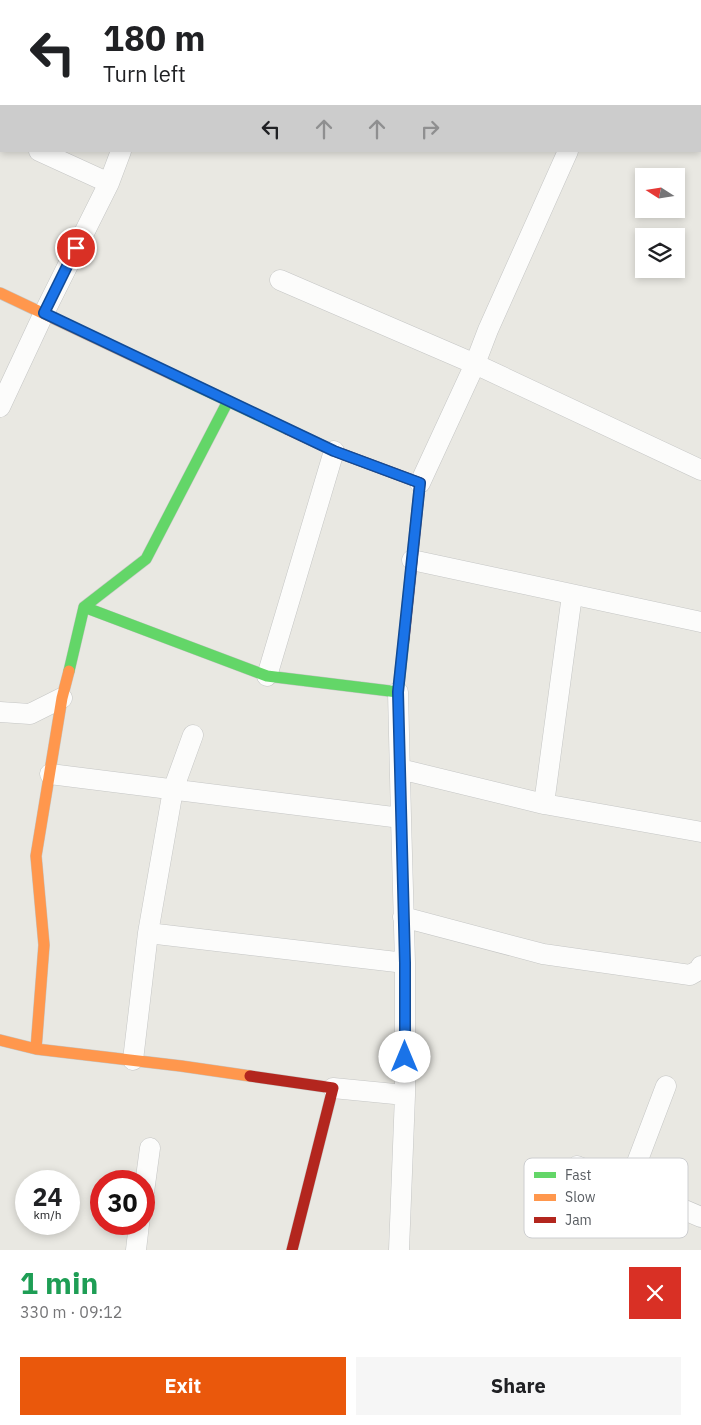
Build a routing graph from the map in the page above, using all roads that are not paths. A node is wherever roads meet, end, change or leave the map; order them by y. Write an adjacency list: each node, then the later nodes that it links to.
1 (41, 152): 4 (street)
2 (121, 152): 4 (street)
3 (568, 152): 8 (street)
4 (109, 183): 7 (street)
5 (280, 280): 8 (street)
6 (0, 293): 7 (street)
7 (44, 313): 9 (street); 10 (street)
8 (476, 364): 12 (street); 13 (street)
9 (228, 401): 11 (street); 16 (street)
10 (0, 407)
11 (334, 451): 13 (street); 18 (street)
12 (701, 470)
13 (420, 483): 14 (street)
14 (412, 560): 15 (street); 19 (street)
15 (572, 595): 17 (street); 26 (street)
16 (84, 607): 18 (street); 20 (street)
17 (701, 622)
18 (267, 676): 19 (street)
19 (398, 692): 23 (street)
20 (62, 698): 21 (street); 24 (street)
21 (0, 712)
22 (193, 735): 25 (street)
23 (400, 769): 26 (street); 27 (street)
24 (50, 774): 25 (street); 34 (street)
25 (173, 790): 27 (street); 30 (street)
26 (544, 804): 28 (street)
27 (401, 818): 29 (street)
28 (701, 832)
29 (403, 917): 31 (street); 32 (street)
30 (148, 933): 31 (street); 35 (street)
31 (405, 963): 38 (street)
32 (701, 966)
33 (0, 1040): 34 (street)
34 (36, 1050): 35 (street)
35 (133, 1060): 37 (street)
36 (666, 1086): 40 (street)
37 (333, 1088): 38 (street); 46 (street)
38 (405, 1095): 47 (street)
39 (150, 1148): 41 (street)
40 (639, 1158)
41 (147, 1170)
42 (688, 1211): 43 (street)
43 (701, 1217)
44 (138, 1235): 45 (street)
45 (136, 1250)
46 (292, 1250)
47 (399, 1250)

